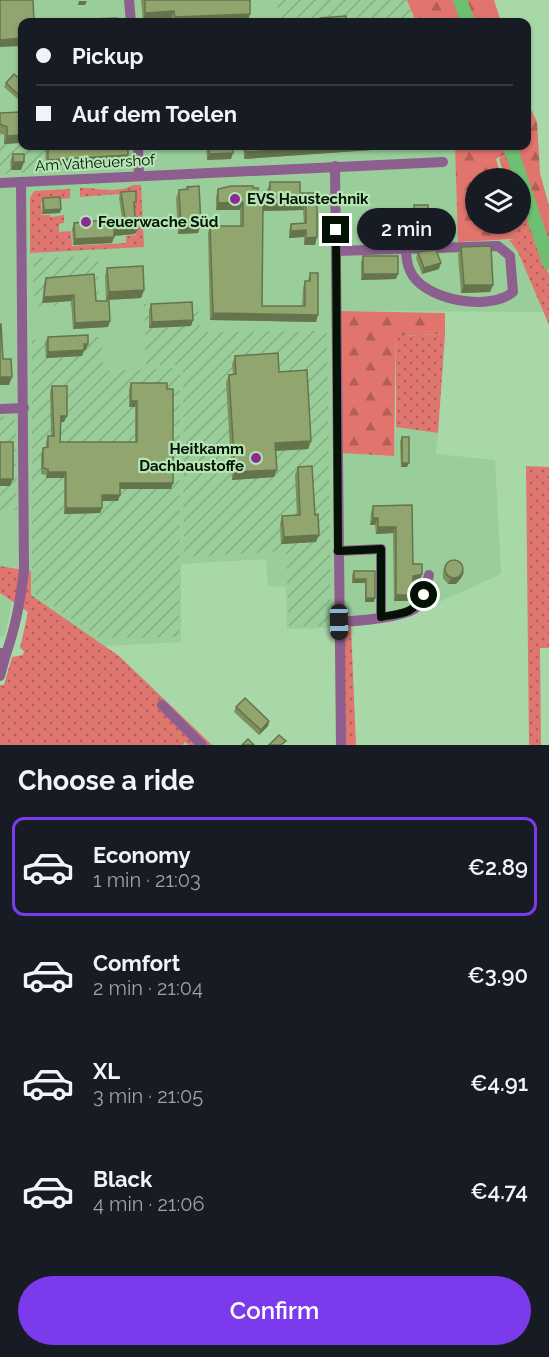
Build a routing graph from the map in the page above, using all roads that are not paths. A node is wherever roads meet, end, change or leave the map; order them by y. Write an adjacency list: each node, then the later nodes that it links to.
1 (129, 0): 2 (street)
2 (131, 18)
3 (138, 150): 6 (street)
4 (442, 162): 5 (street, Am Vatheuershof)
5 (336, 166): 6 (street, Am Vatheuershof); 10 (street)
6 (139, 176): 7 (street, Am Vatheuershof)
7 (21, 182): 8 (street, Am Vatheuershof); 11 (street)
8 (0, 183)
9 (406, 249): 9 (street); 10 (street)
10 (336, 251): 13 (street)
11 (24, 408): 12 (street); 17 (street)
12 (0, 409)
13 (338, 551): 15 (street); 16 (street)
14 (429, 574): 15 (street)
15 (381, 617): 16 (street)
16 (339, 622): 21 (street)
17 (3, 654): 18 (street)
18 (0, 676)
19 (162, 705): 20 (street)
20 (202, 745)
21 (340, 745)

